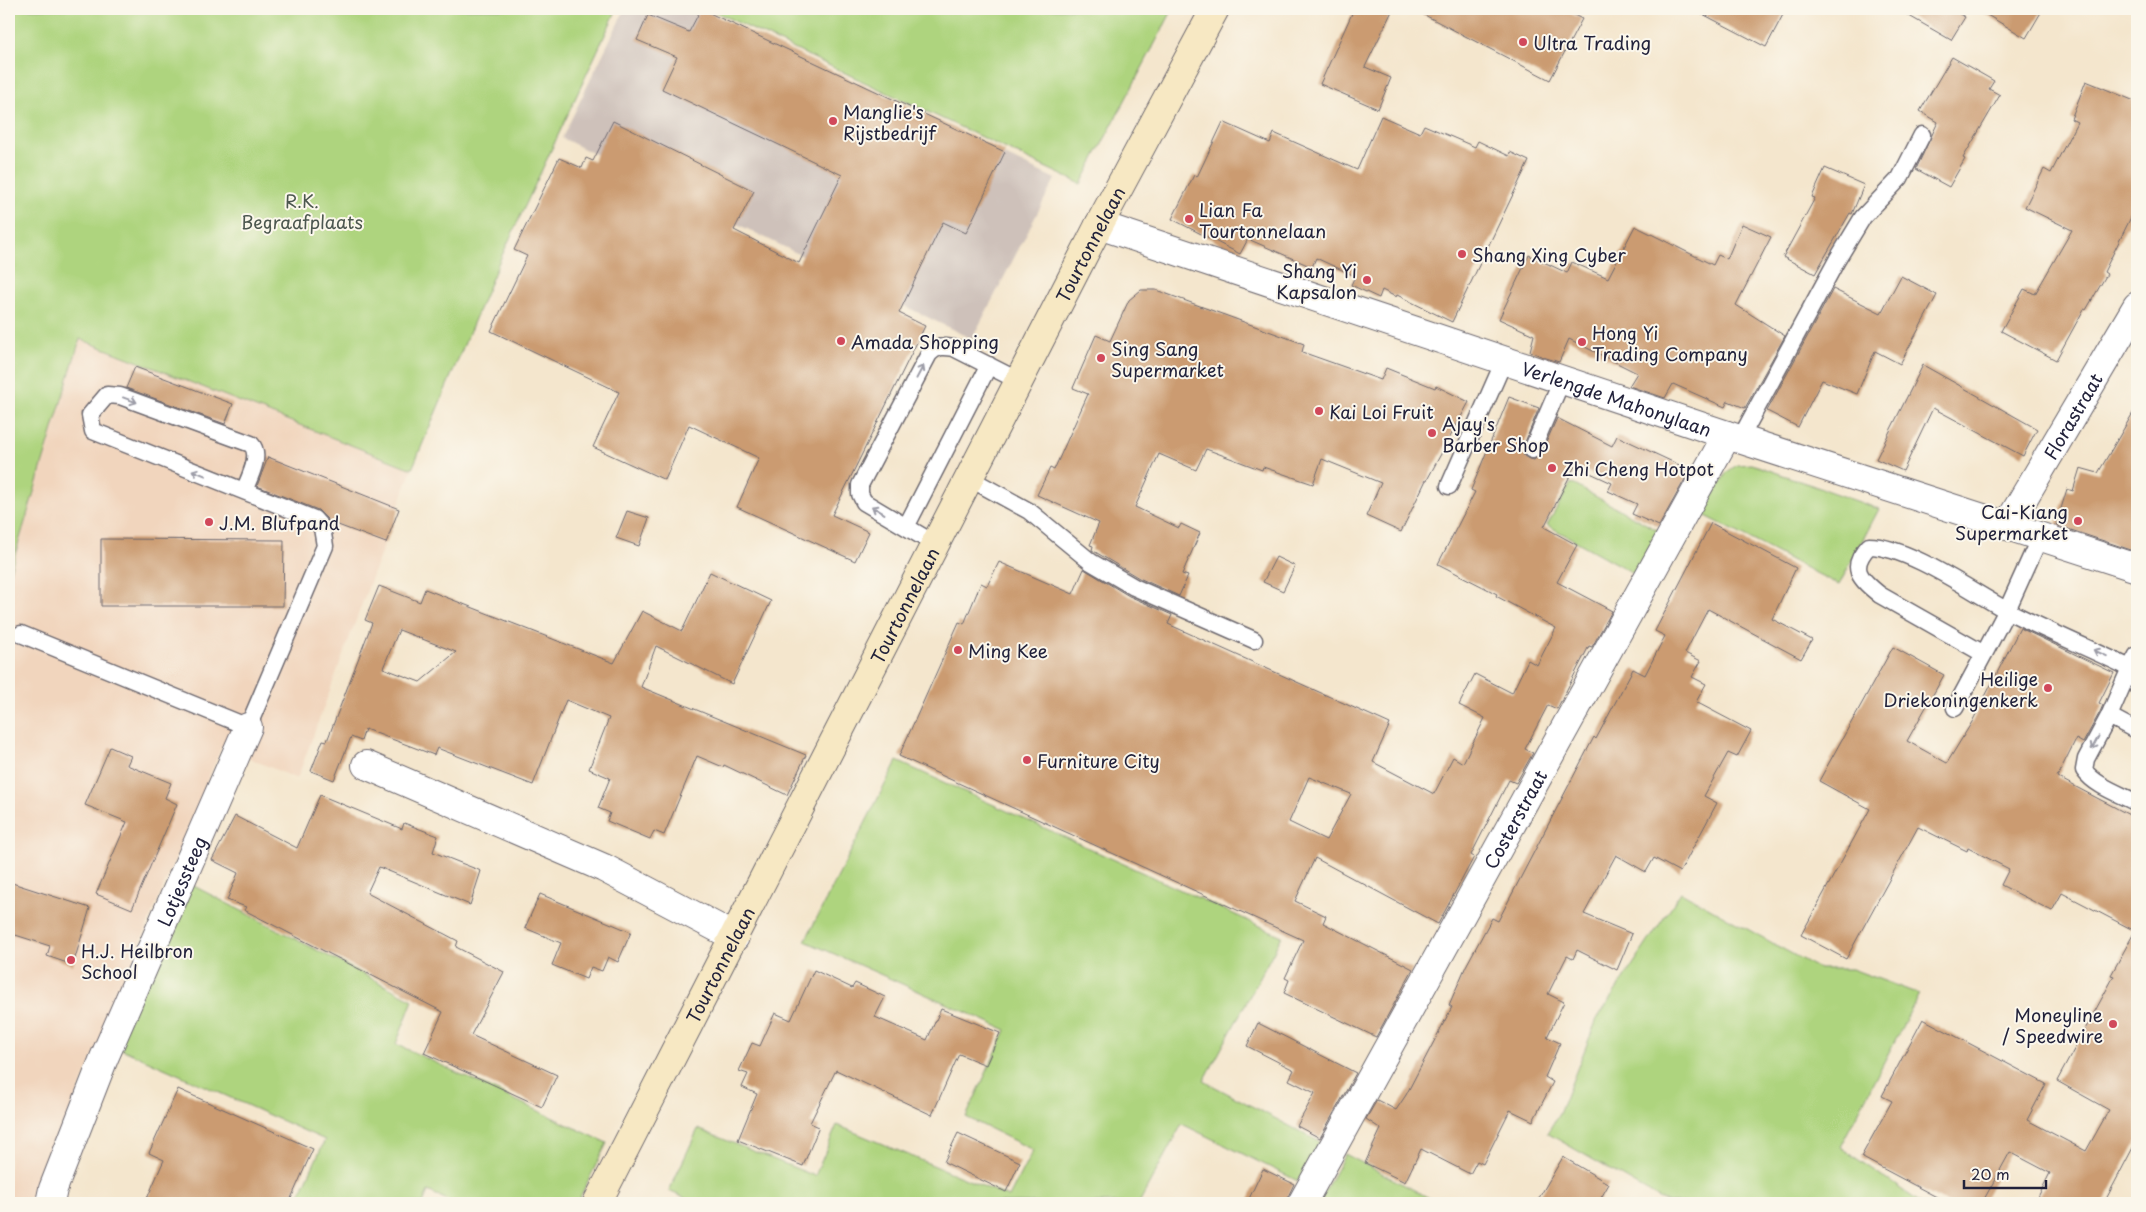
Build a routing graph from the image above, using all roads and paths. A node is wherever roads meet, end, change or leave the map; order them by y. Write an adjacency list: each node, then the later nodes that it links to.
1 (1215, 9): 3 (street, Tourtonnelaan)
2 (1922, 134): 9 (lane)
3 (1099, 225): 5 (street, Verlengde Mahonylaan); 8 (street, Tourtonnelaan)
4 (2137, 306): 14 (street, Florastraat)
5 (1504, 361): 7 (street, Verlengde Mahonylaan); 12 (lane)
6 (989, 365): 8 (lane); 15 (lane); 15 (lane, one-way to 6)
7 (1562, 380): 9 (street, Verlengde Mahonylaan); 10 (lane)
8 (1019, 381): 11 (street, Tourtonnelaan)
9 (1733, 437): 14 (street, Verlengde Mahonylaan); 33 (street, Costerstraat)
10 (1532, 450)
11 (969, 478): 17 (street, Tourtonnelaan); 21 (lane)
12 (1449, 486)
13 (244, 491): 13 (lane, one-way to 13); 26 (lane)
14 (2008, 526): 16 (street, Verlengde Mahonylaan)
15 (906, 527): 17 (lane)
16 (2040, 537): 18 (street, Verlengde Mahonylaan); 19 (lane)
17 (935, 544): 30 (street, Tourtonnelaan)
18 (2137, 568)
19 (2007, 610): 22 (lane); 22 (lane); 23 (lane, one-way to 19)
20 (21, 634): 26 (lane)
21 (1254, 640)
22 (1984, 654): 24 (lane)
23 (2134, 661): 25 (lane)
24 (1955, 708)
25 (2109, 716): 27 (lane); 29 (lane, one-way to 29)
26 (248, 727): 31 (street, Lotjessteeg)
27 (2137, 732)
28 (366, 765): 30 (street)
29 (2137, 803)
30 (735, 937): 32 (street, Tourtonnelaan)
31 (50, 1203)
32 (596, 1203)
33 (1302, 1203)

